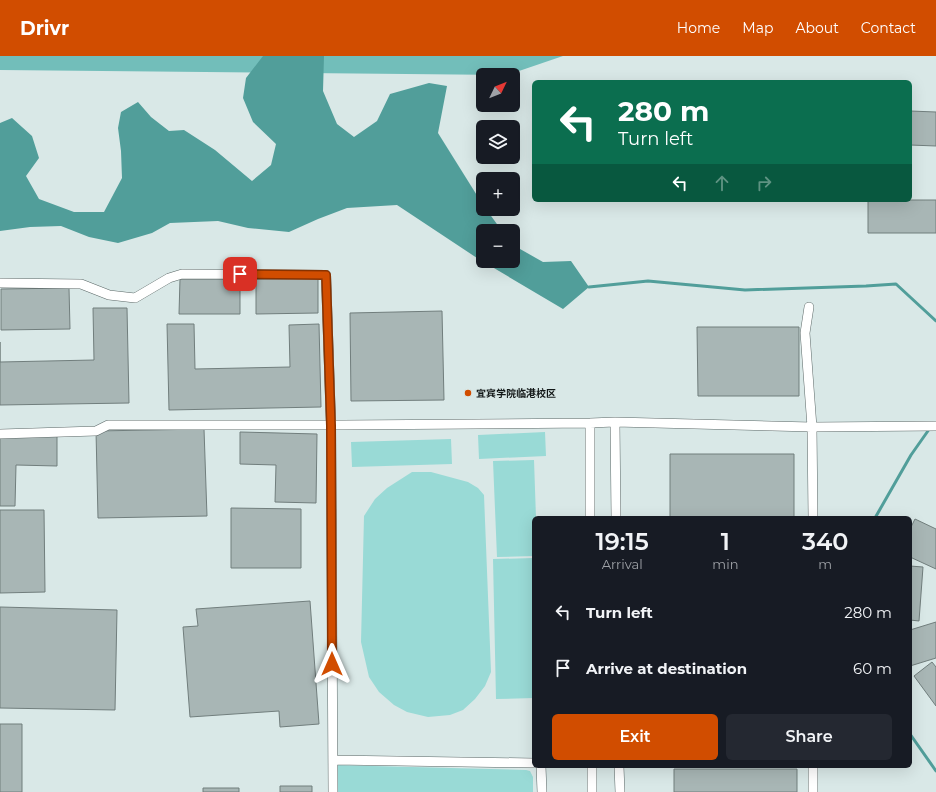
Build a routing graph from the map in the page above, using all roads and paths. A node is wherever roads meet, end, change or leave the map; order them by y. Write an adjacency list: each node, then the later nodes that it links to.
1 (0, 283): 5 (street)
2 (809, 307): 6 (street)
3 (615, 422): 4 (street); 6 (street); 10 (street)
4 (590, 423): 5 (street); 9 (street)
5 (331, 426): 8 (street); 12 (street)
6 (812, 426): 7 (street); 11 (street)
7 (936, 426)
8 (0, 434)
9 (590, 516)
10 (616, 516)
11 (812, 516)
12 (333, 760): 13 (street); 18 (street)
13 (532, 763)
14 (541, 768): 19 (street)
15 (592, 768): 20 (street)
16 (619, 768): 21 (street)
17 (813, 768): 22 (street)
18 (333, 792)
19 (542, 792)
20 (592, 792)
21 (620, 792)
22 (813, 792)

